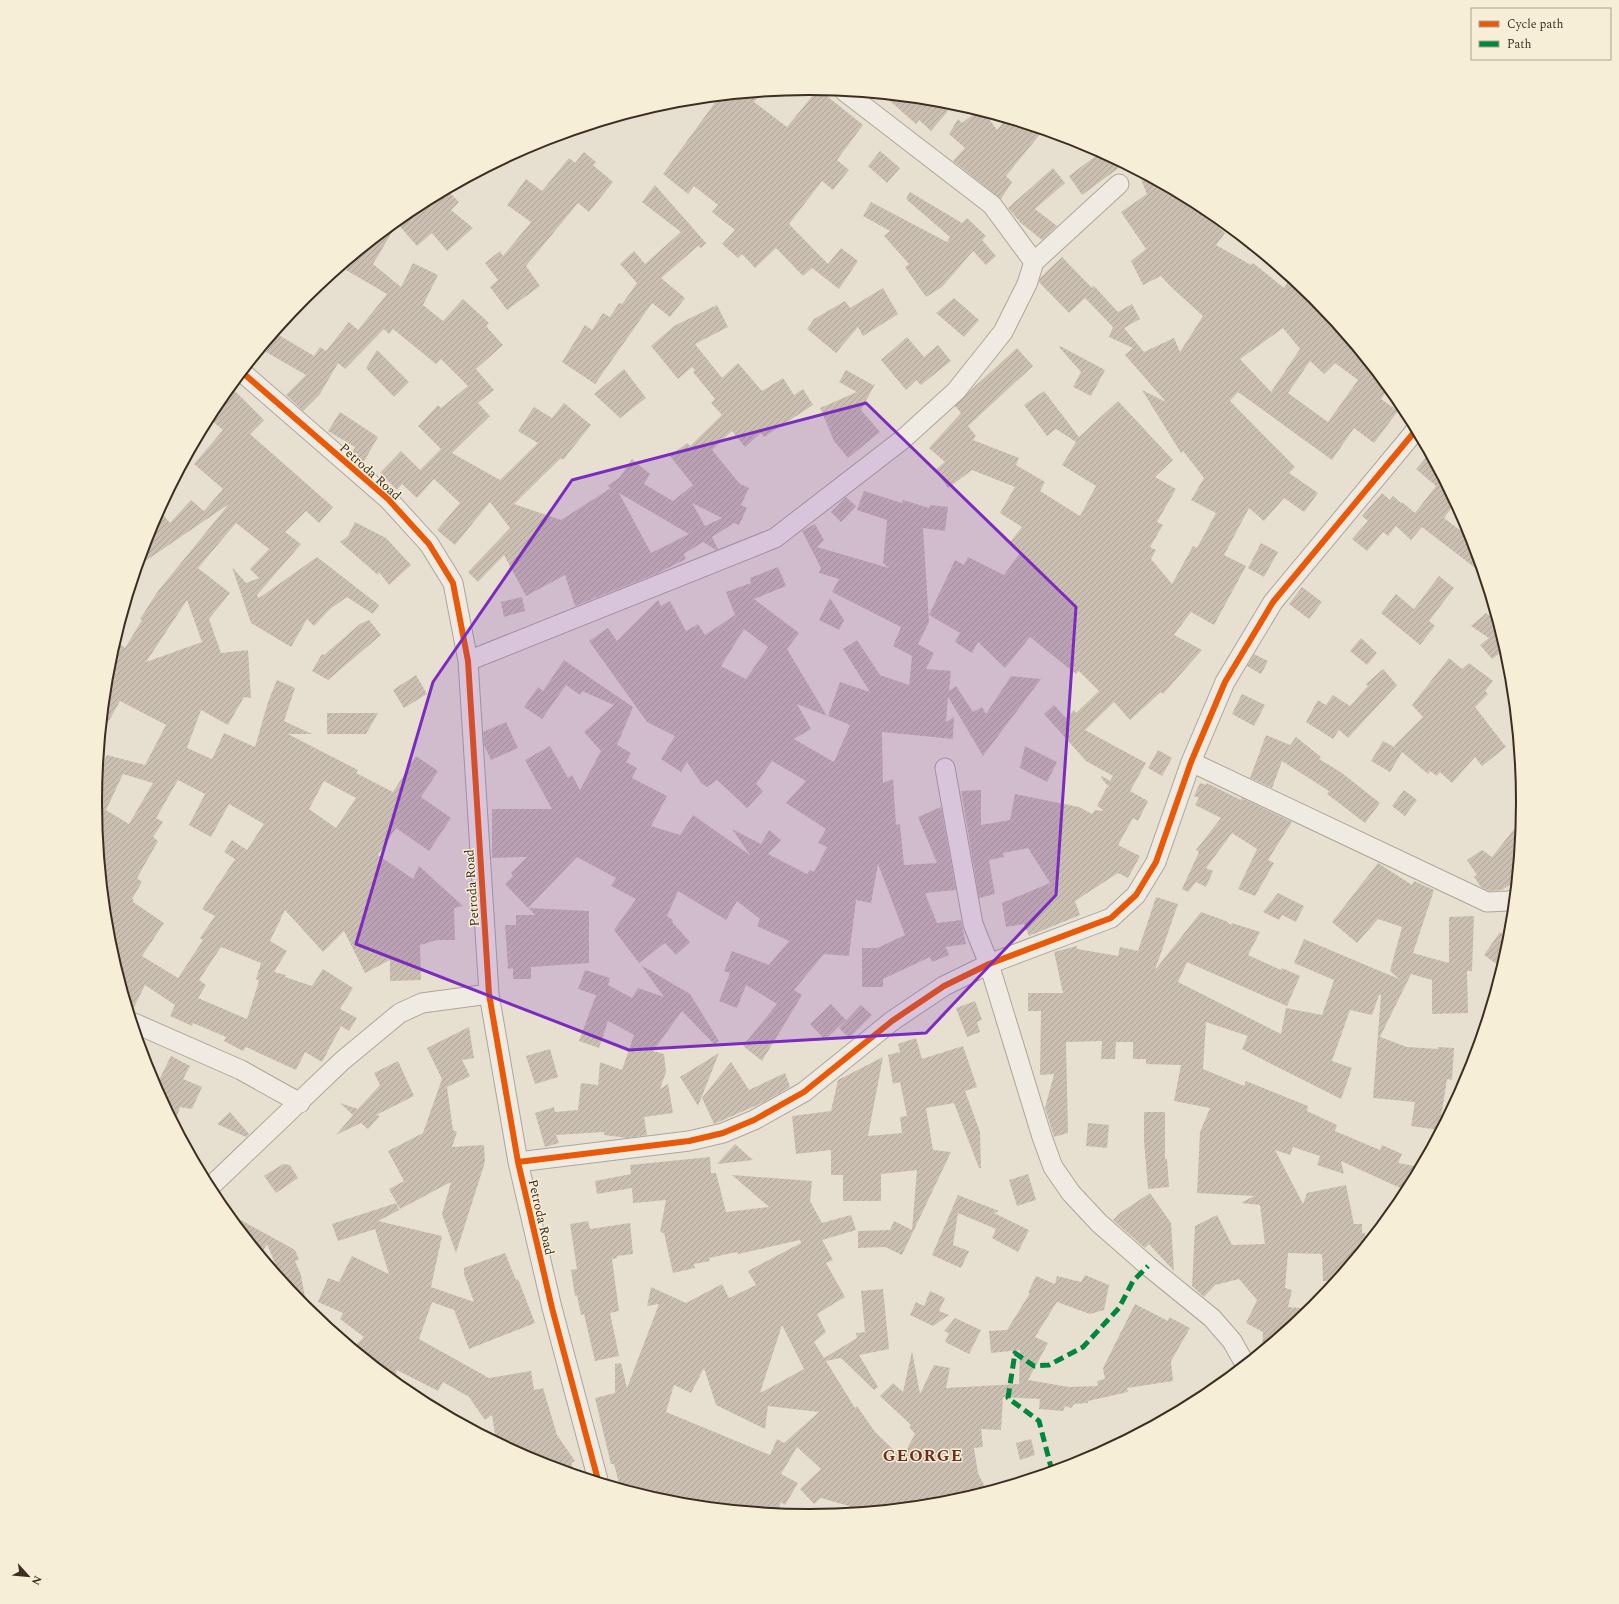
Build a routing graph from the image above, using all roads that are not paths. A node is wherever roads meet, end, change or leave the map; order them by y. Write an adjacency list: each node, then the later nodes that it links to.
1 (852, 97): 3 (street)
2 (1119, 184): 3 (street)
3 (1034, 262): 6 (street)
4 (246, 376): 6 (street, Petroda Road)
5 (1413, 434): 7 (street)
6 (468, 661): 11 (street, Petroda Road)
7 (1192, 762): 9 (street); 10 (street)
8 (945, 768): 10 (street)
9 (1509, 901)
10 (989, 964): 14 (street); 16 (street)
11 (489, 994): 13 (street); 14 (street, Petroda Road)
12 (139, 1025): 13 (street)
13 (300, 1103): 15 (street)
14 (518, 1162): 17 (street, Petroda Road)
15 (214, 1183)
16 (1243, 1361)
17 (597, 1476)

